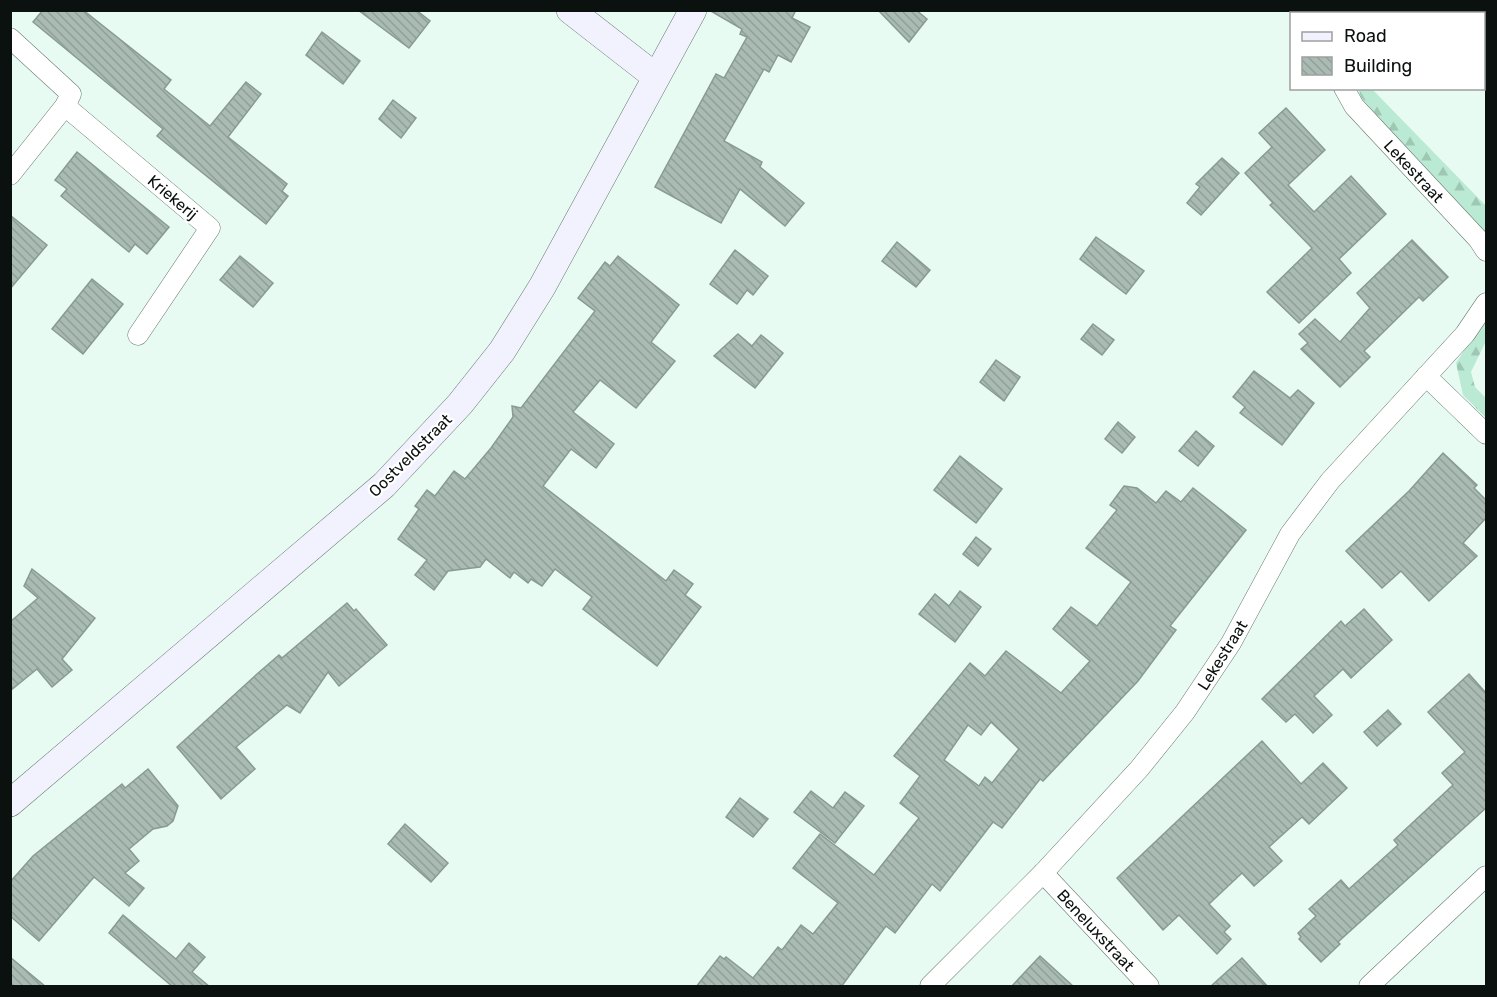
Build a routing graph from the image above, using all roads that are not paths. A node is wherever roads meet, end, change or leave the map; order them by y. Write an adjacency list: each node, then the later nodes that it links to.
1 (570, 10): 4 (street)
2 (693, 10): 4 (street, Oostveldstraat)
3 (10, 38): 6 (street)
4 (656, 77): 13 (street, Oostveldstraat)
5 (1345, 90): 8 (street, Lekestraat)
6 (65, 106): 7 (street); 10 (street, Kriekerij)
7 (10, 175)
8 (1486, 251)
9 (1486, 303): 11 (street, Lekestraat)
10 (138, 335)
11 (1426, 376): 12 (street); 14 (street, Lekestraat)
12 (1486, 434)
13 (10, 803)
14 (1043, 873): 16 (street, Lekestraat); 17 (street, Beneluxstraat)
15 (1486, 876): 18 (street)
16 (930, 987)
17 (1149, 987)
18 (1369, 987)

